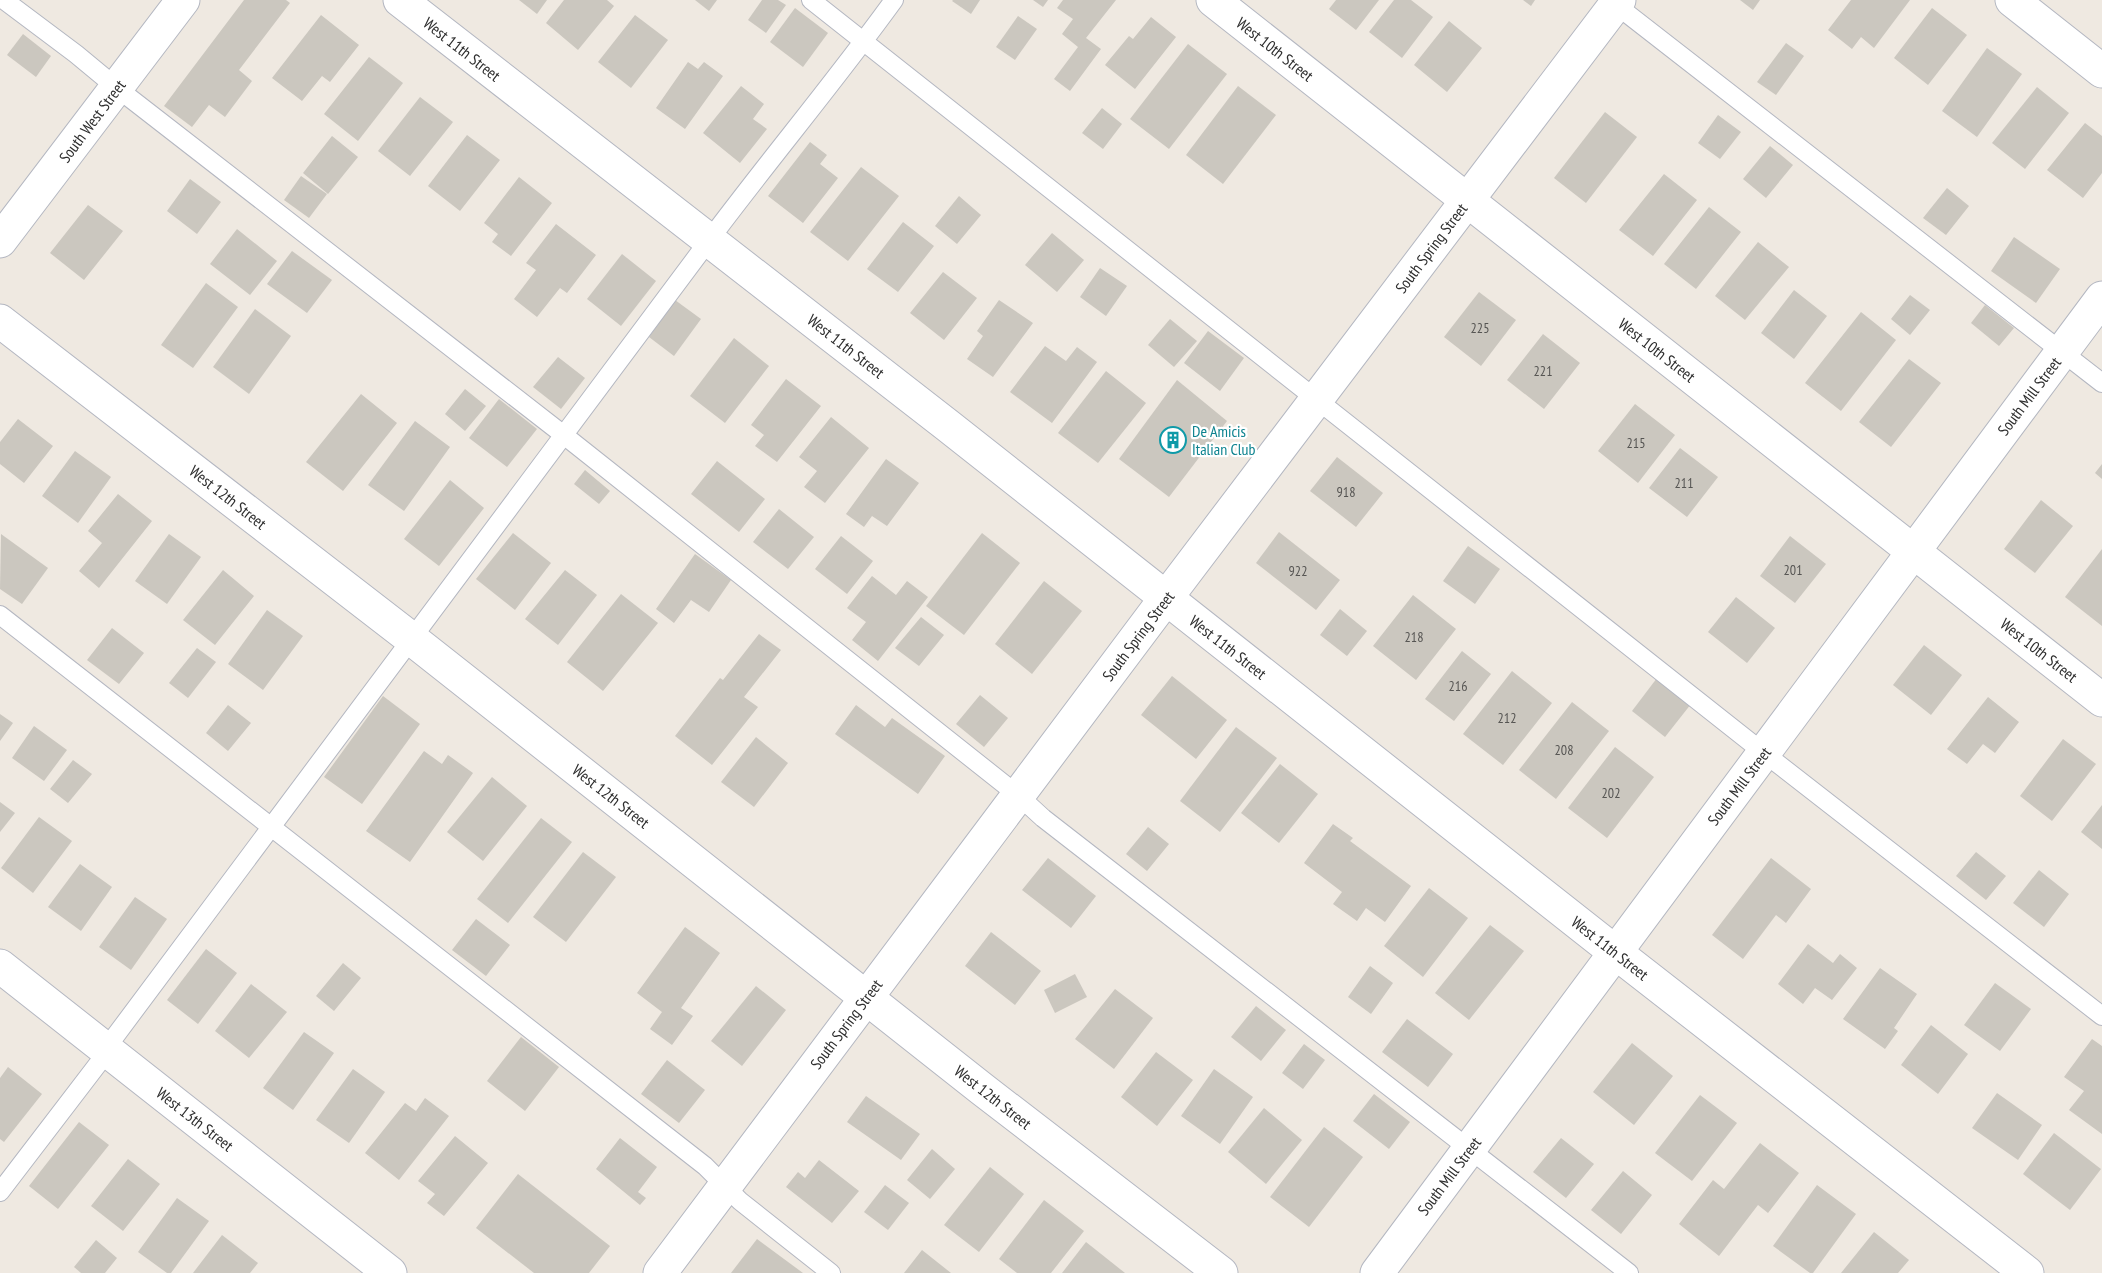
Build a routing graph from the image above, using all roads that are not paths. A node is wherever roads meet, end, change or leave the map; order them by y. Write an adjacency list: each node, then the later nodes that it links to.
1 (4, 0): 11 (lane)
2 (183, 0): 11 (street, South West Street)
3 (400, 0): 13 (street, West 11th Street)
4 (811, 0): 9 (lane)
5 (894, 0): 9 (lane)
6 (1213, 0): 12 (street, West 10th Street)
7 (2012, 0): 10 (street)
8 (1615, 2): 12 (street, South Spring Street); 17 (lane)
9 (864, 42): 13 (lane); 19 (lane)
10 (2102, 70)
11 (117, 88): 14 (street, South West Street); 20 (lane)
12 (1467, 200): 19 (street, South Spring Street); 21 (street, West 10th Street)
13 (709, 240): 20 (lane); 22 (street, West 11th Street)
14 (0, 241)
15 (2102, 298): 17 (street, South Mill Street)
16 (0, 321): 24 (street, West 12th Street)
17 (2062, 351): 18 (lane); 21 (street, South Mill Street)
18 (2102, 383)
19 (1316, 399): 22 (street, South Spring Street); 26 (lane)
20 (565, 436): 24 (lane); 27 (lane)
21 (1914, 551): 25 (street, West 10th Street); 26 (street, South Mill Street)
22 (1166, 598): 27 (street, South Spring Street); 29 (street, West 11th Street)
23 (0, 615): 28 (lane)
24 (413, 640): 28 (lane); 31 (street, West 12th Street)
25 (2102, 700)
26 (1764, 753): 29 (street, South Mill Street); 32 (lane)
27 (1019, 796): 31 (street, South Spring Street); 34 (lane)
28 (272, 830): 33 (lane); 35 (lane)
29 (1615, 952): 34 (street, South Mill Street); 43 (street, West 11th Street)
30 (0, 966): 33 (street, West 13th Street)
31 (867, 997): 35 (street, South Spring Street); 40 (street, West 12th Street)
32 (2102, 1016)
33 (107, 1050): 36 (lane); 37 (street, West 13th Street)
34 (1470, 1148): 41 (street, South Mill Street); 42 (lane)
35 (725, 1186): 38 (street, South Spring Street); 39 (lane)
36 (0, 1192)
37 (390, 1273)
38 (660, 1273)
39 (831, 1273)
40 (1221, 1273)
41 (1377, 1273)
42 (1629, 1273)
43 (2027, 1273)

